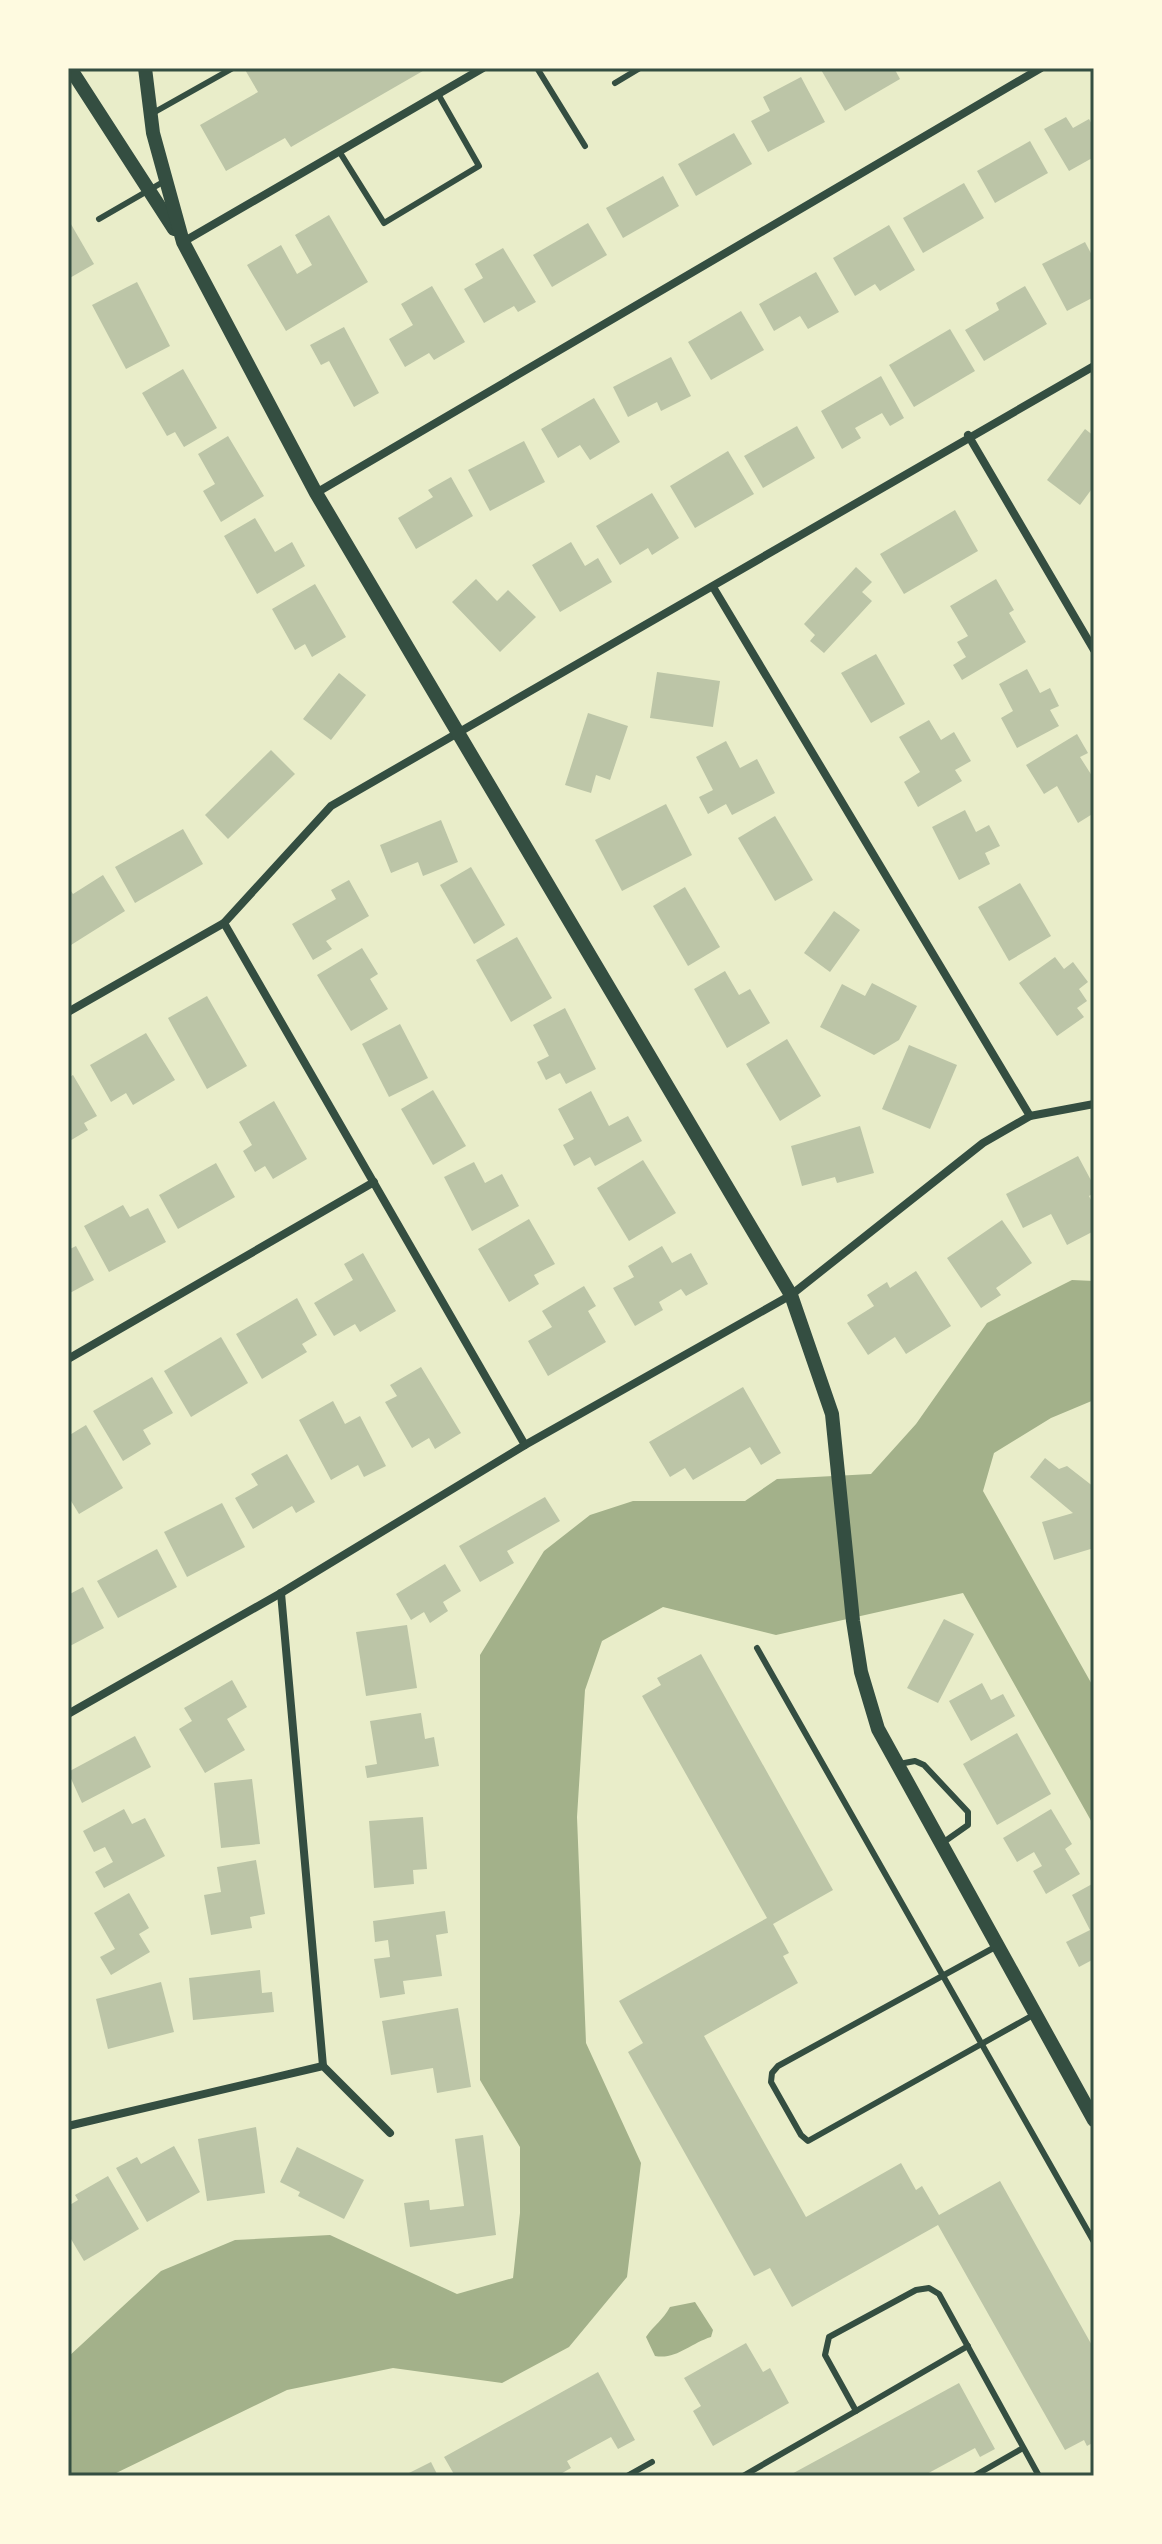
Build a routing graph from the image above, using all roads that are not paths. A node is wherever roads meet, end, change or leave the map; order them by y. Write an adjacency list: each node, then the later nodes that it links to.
1 (70, 68): 15 (street)
2 (145, 68): 11 (street)
3 (233, 68): 11 (lane)
4 (483, 68): 8 (street)
5 (537, 68): 12 (lane)
6 (640, 68): 9 (lane)
7 (1041, 68): 20 (street)
8 (469, 71): 10 (street)
9 (615, 83)
10 (438, 94): 13 (street); 13 (lane)
11 (150, 115): 14 (street)
12 (585, 146)
13 (339, 151): 17 (street)
14 (163, 182): 15 (lane); 17 (street)
15 (148, 190): 16 (lane); 17 (street)
16 (99, 219)
17 (183, 242): 20 (street)
18 (1094, 366): 19 (street)
19 (968, 435): 21 (street); 22 (street)
20 (316, 493): 23 (street)
21 (713, 587): 23 (street); 27 (street)
22 (1094, 650)
23 (461, 734): 24 (street); 29 (street)
24 (224, 923): 25 (street); 28 (street)
25 (68, 1012)
26 (1094, 1104): 27 (street)
27 (1030, 1116): 29 (street)
28 (374, 1182): 30 (street); 31 (street)
29 (791, 1295): 31 (street); 35 (street)
30 (68, 1359)
31 (525, 1445): 32 (street)
32 (281, 1593): 34 (street); 41 (street)
33 (757, 1648): 38 (lane)
34 (68, 1714)
35 (896, 1764): 36 (street); 36 (lane)
36 (941, 1845): 37 (street)
37 (997, 1946): 38 (lane); 39 (street)
38 (943, 1975): 40 (lane); 40 (lane)
39 (1035, 2014): 40 (lane); 42 (street)
40 (981, 2044): 45 (lane)
41 (323, 2066): 43 (street); 44 (street)
42 (1094, 2120)
43 (68, 2126)
44 (390, 2133)
45 (1094, 2242)
46 (968, 2346): 47 (lane); 47 (lane); 48 (lane)
47 (856, 2411): 51 (lane)
48 (1023, 2448): 52 (lane); 53 (lane)
49 (652, 2462): 50 (lane)
50 (627, 2476)
51 (743, 2476)
52 (974, 2476)
53 (1039, 2476)

